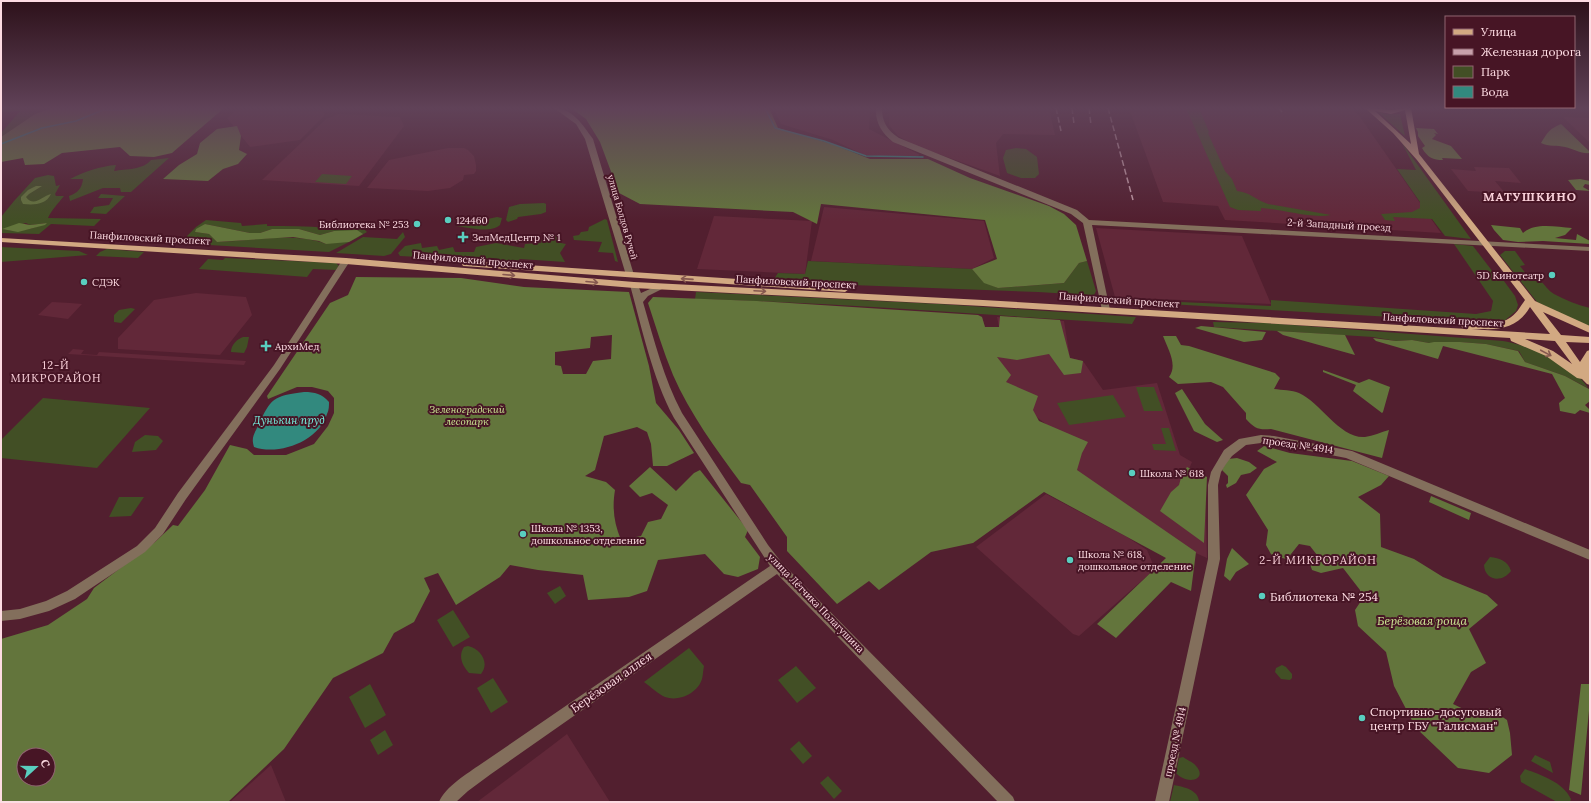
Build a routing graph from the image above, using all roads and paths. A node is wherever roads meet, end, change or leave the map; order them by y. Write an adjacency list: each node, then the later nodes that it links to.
1 (591, 145): 12 (street, улица Болдов Ручей)
2 (910, 145): 6 (street)
3 (1408, 145): 5 (main road)
4 (1414, 145): 5 (main road)
5 (1416, 153): 9 (main road)
6 (1087, 222): 9 (street, 2-й Западный проезд); 16 (street)
7 (1, 235): 12 (main road, Панфиловский проспект)
8 (1, 240): 11 (main road, Панфиловский проспект)
9 (1486, 244): 10 (street, 2-й Западный проезд); 14 (main road)
10 (1590, 250)
11 (346, 261): 12 (main road, Панфиловский проспект, one-way to 12); 27 (street)
12 (632, 280): 13 (main road, Панфиловский проспект); 15 (street, улица Лётчика Полагушина); 16 (main road, Панфиловский проспект, one-way to 12)
13 (664, 286): 15 (street); 16 (main road, Панфиловский проспект, one-way to 16)
14 (1530, 300): 17 (main road); 18 (main road); 21 (main road)
15 (638, 303): 26 (street, улица Лётчика Полагушина)
16 (1105, 308): 17 (main road, Панфиловский проспект); 19 (main road, Панфиловский проспект)
17 (1462, 326): 21 (main road, Панфиловский проспект)
18 (1590, 330)
19 (1497, 334): 21 (main road, Панфиловский проспект); 24 (main road, one-way to 24)
20 (1590, 334): 21 (main road, Панфиловский проспект)
21 (1556, 335): 22 (main road, Панфиловский проспект); 24 (main road)
22 (1590, 340)
23 (1590, 353): 24 (main road)
24 (1590, 382)
25 (1590, 555): 30 (street, проезд № 4914)
26 (778, 567): 28 (street, Берёзовая аллея); 29 (street, улица Лётчика Полагушина)
27 (1, 616)
28 (446, 802)
29 (1008, 802)
30 (1162, 802)

